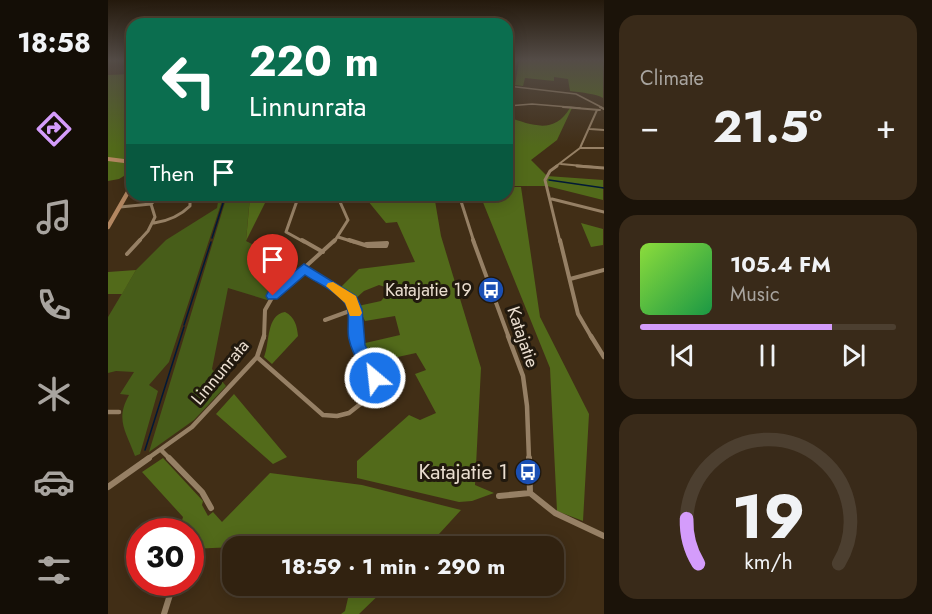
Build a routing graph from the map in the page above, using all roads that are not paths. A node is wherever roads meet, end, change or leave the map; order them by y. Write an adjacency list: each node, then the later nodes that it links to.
1 (539, 90): 3 (street)
2 (513, 106): 4 (street)
3 (603, 109): 4 (street)
4 (597, 110): 5 (street)
5 (590, 129): 6 (street); 7 (street)
6 (603, 130)
7 (580, 148): 8 (street); 11 (street)
8 (603, 148)
9 (108, 159): 10 (street)
10 (126, 161)
11 (561, 164): 12 (street); 14 (street)
12 (603, 168)
13 (126, 196): 21 (street)
14 (551, 199): 22 (street); 31 (street)
15 (155, 201): 20 (street)
16 (190, 201): 23 (street)
17 (297, 201): 27 (street)
18 (340, 201): 25 (street, Linnunrata)
19 (461, 201): 40 (street, Katajatie)
20 (152, 204): 21 (street); 23 (street)
21 (120, 207): 24 (street)
22 (603, 212)
23 (154, 223): 28 (street)
24 (109, 224)
25 (338, 237): 26 (street); 27 (street, Linnunrata)
26 (366, 244): 26 (street)
27 (324, 252): 29 (street, Linnunrata)
28 (127, 254)
29 (304, 268): 32 (street); 34 (street, Linnunrata)
30 (603, 270): 31 (street)
31 (570, 279): 35 (street)
32 (355, 309): 33 (street); 34 (street)
33 (325, 320)
34 (257, 357): 38 (street, Linnunrata)
35 (603, 357)
36 (108, 412): 37 (street)
37 (119, 412)
38 (161, 450): 39 (street, Linnunrata); 42 (street)
39 (108, 487)
40 (530, 493): 41 (street); 43 (street)
41 (499, 496)
42 (212, 508)
43 (603, 536)
44 (170, 596): 45 (street)
45 (164, 614)

